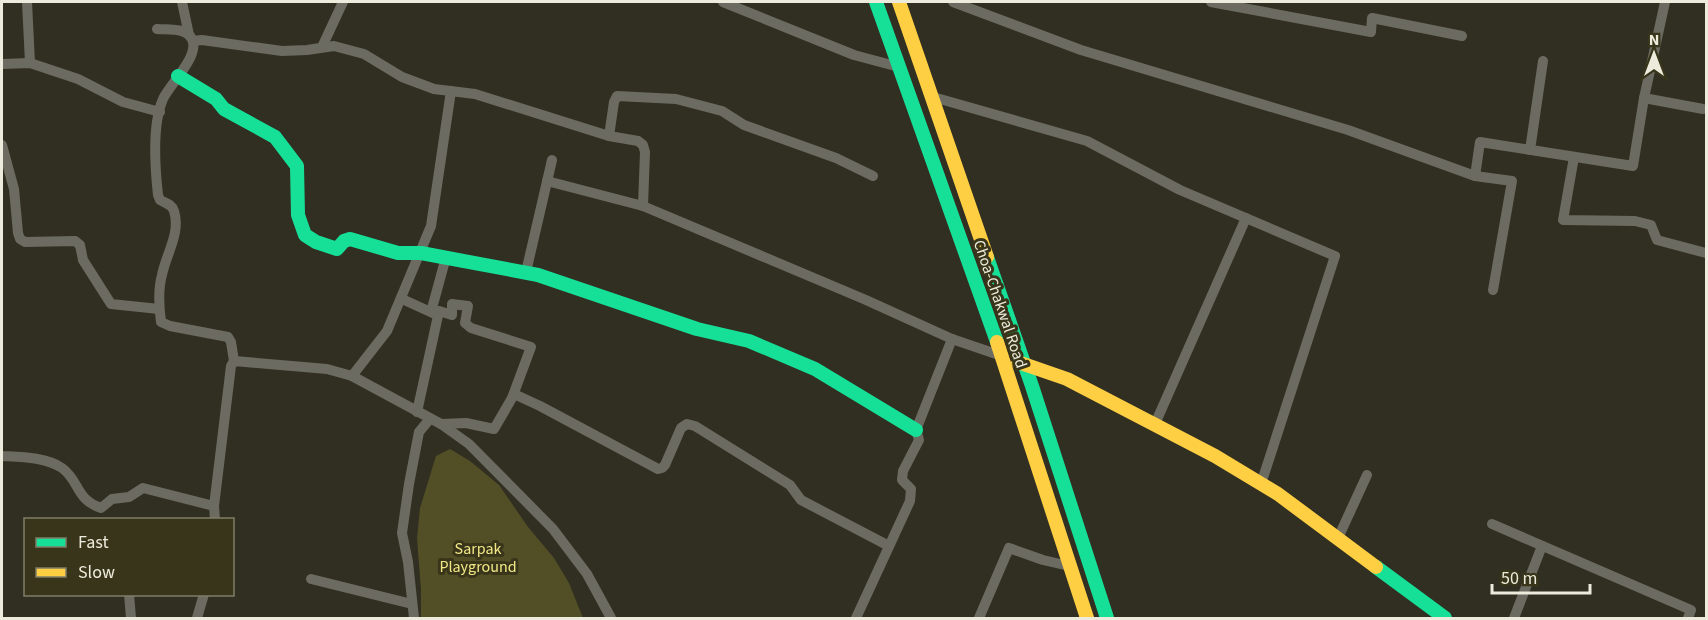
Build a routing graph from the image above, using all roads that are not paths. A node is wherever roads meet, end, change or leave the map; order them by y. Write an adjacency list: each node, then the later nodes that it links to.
1 (27, 2): 15 (street)
2 (182, 2): 12 (street)
3 (343, 2): 13 (street)
4 (723, 2): 17 (street)
5 (876, 2): 17 (main road, Choa-Chakwal Road)
6 (899, 2): 20 (main road)
7 (953, 2): 30 (street)
8 (1211, 2): 11 (street)
9 (1665, 2): 21 (street)
10 (157, 29): 12 (street)
11 (1462, 36)
12 (191, 38): 13 (street); 18 (street)
13 (322, 47): 19 (street)
14 (1544, 61): 26 (street)
15 (30, 63): 16 (street); 23 (street)
16 (2, 64)
17 (899, 67): 43 (main road, Choa-Chakwal Road)
18 (178, 76): 23 (street); 34 (main road)
19 (451, 91): 24 (street); 34 (street)
20 (933, 98): 33 (street); 45 (main road)
21 (1644, 98): 22 (street); 27 (street)
22 (1702, 109)
23 (160, 112): 40 (street)
24 (609, 136): 29 (street); 32 (street)
25 (2, 145): 40 (street)
26 (1530, 150): 27 (street); 30 (street)
27 (1575, 157): 35 (street)
28 (552, 160): 31 (street)
29 (873, 176)
30 (1475, 176): 38 (street)
31 (547, 181): 32 (street); 37 (street)
32 (643, 206): 42 (street)
33 (1246, 218): 51 (street); 55 (street)
34 (421, 253): 36 (main road); 39 (street)
35 (1707, 253)
36 (446, 258): 37 (main road); 41 (street)
37 (526, 272): 52 (main road)
38 (1493, 290)
39 (402, 299): 41 (street); 46 (street)
40 (159, 309): 44 (street)
41 (434, 314): 47 (street); 48 (street)
42 (952, 339): 43 (street); 52 (street)
43 (1002, 356): 45 (main road); 62 (main road, Choa-Chakwal Road)
44 (234, 361): 46 (street); 56 (street)
45 (1024, 364): 51 (main road); 74 (main road)
46 (352, 376): 48 (street)
47 (514, 394): 50 (street); 60 (street)
48 (417, 412): 49 (street)
49 (429, 420): 50 (street); 66 (street)
50 (441, 424): 70 (street)
51 (1155, 424): 55 (main road)
52 (916, 430): 60 (street)
53 (2, 456): 56 (street)
54 (1367, 475): 59 (street)
55 (1261, 484): 59 (main road)
56 (214, 506): 57 (street)
57 (215, 518)
58 (1492, 524): 61 (street)
59 (1338, 538): 75 (main road)
60 (889, 546): 71 (street)
61 (1542, 546): 76 (street); 77 (street)
62 (1069, 566): 72 (street); 73 (main road, Choa-Chakwal Road)
63 (311, 579): 66 (street)
64 (129, 596): 67 (street)
65 (203, 596): 68 (street)
66 (412, 604): 69 (street)
67 (131, 618)
68 (197, 618)
69 (414, 618)
70 (611, 618)
71 (856, 618)
72 (979, 618)
73 (1087, 618)
74 (1107, 618)
75 (1445, 618)
76 (1515, 618)
77 (1688, 618)

